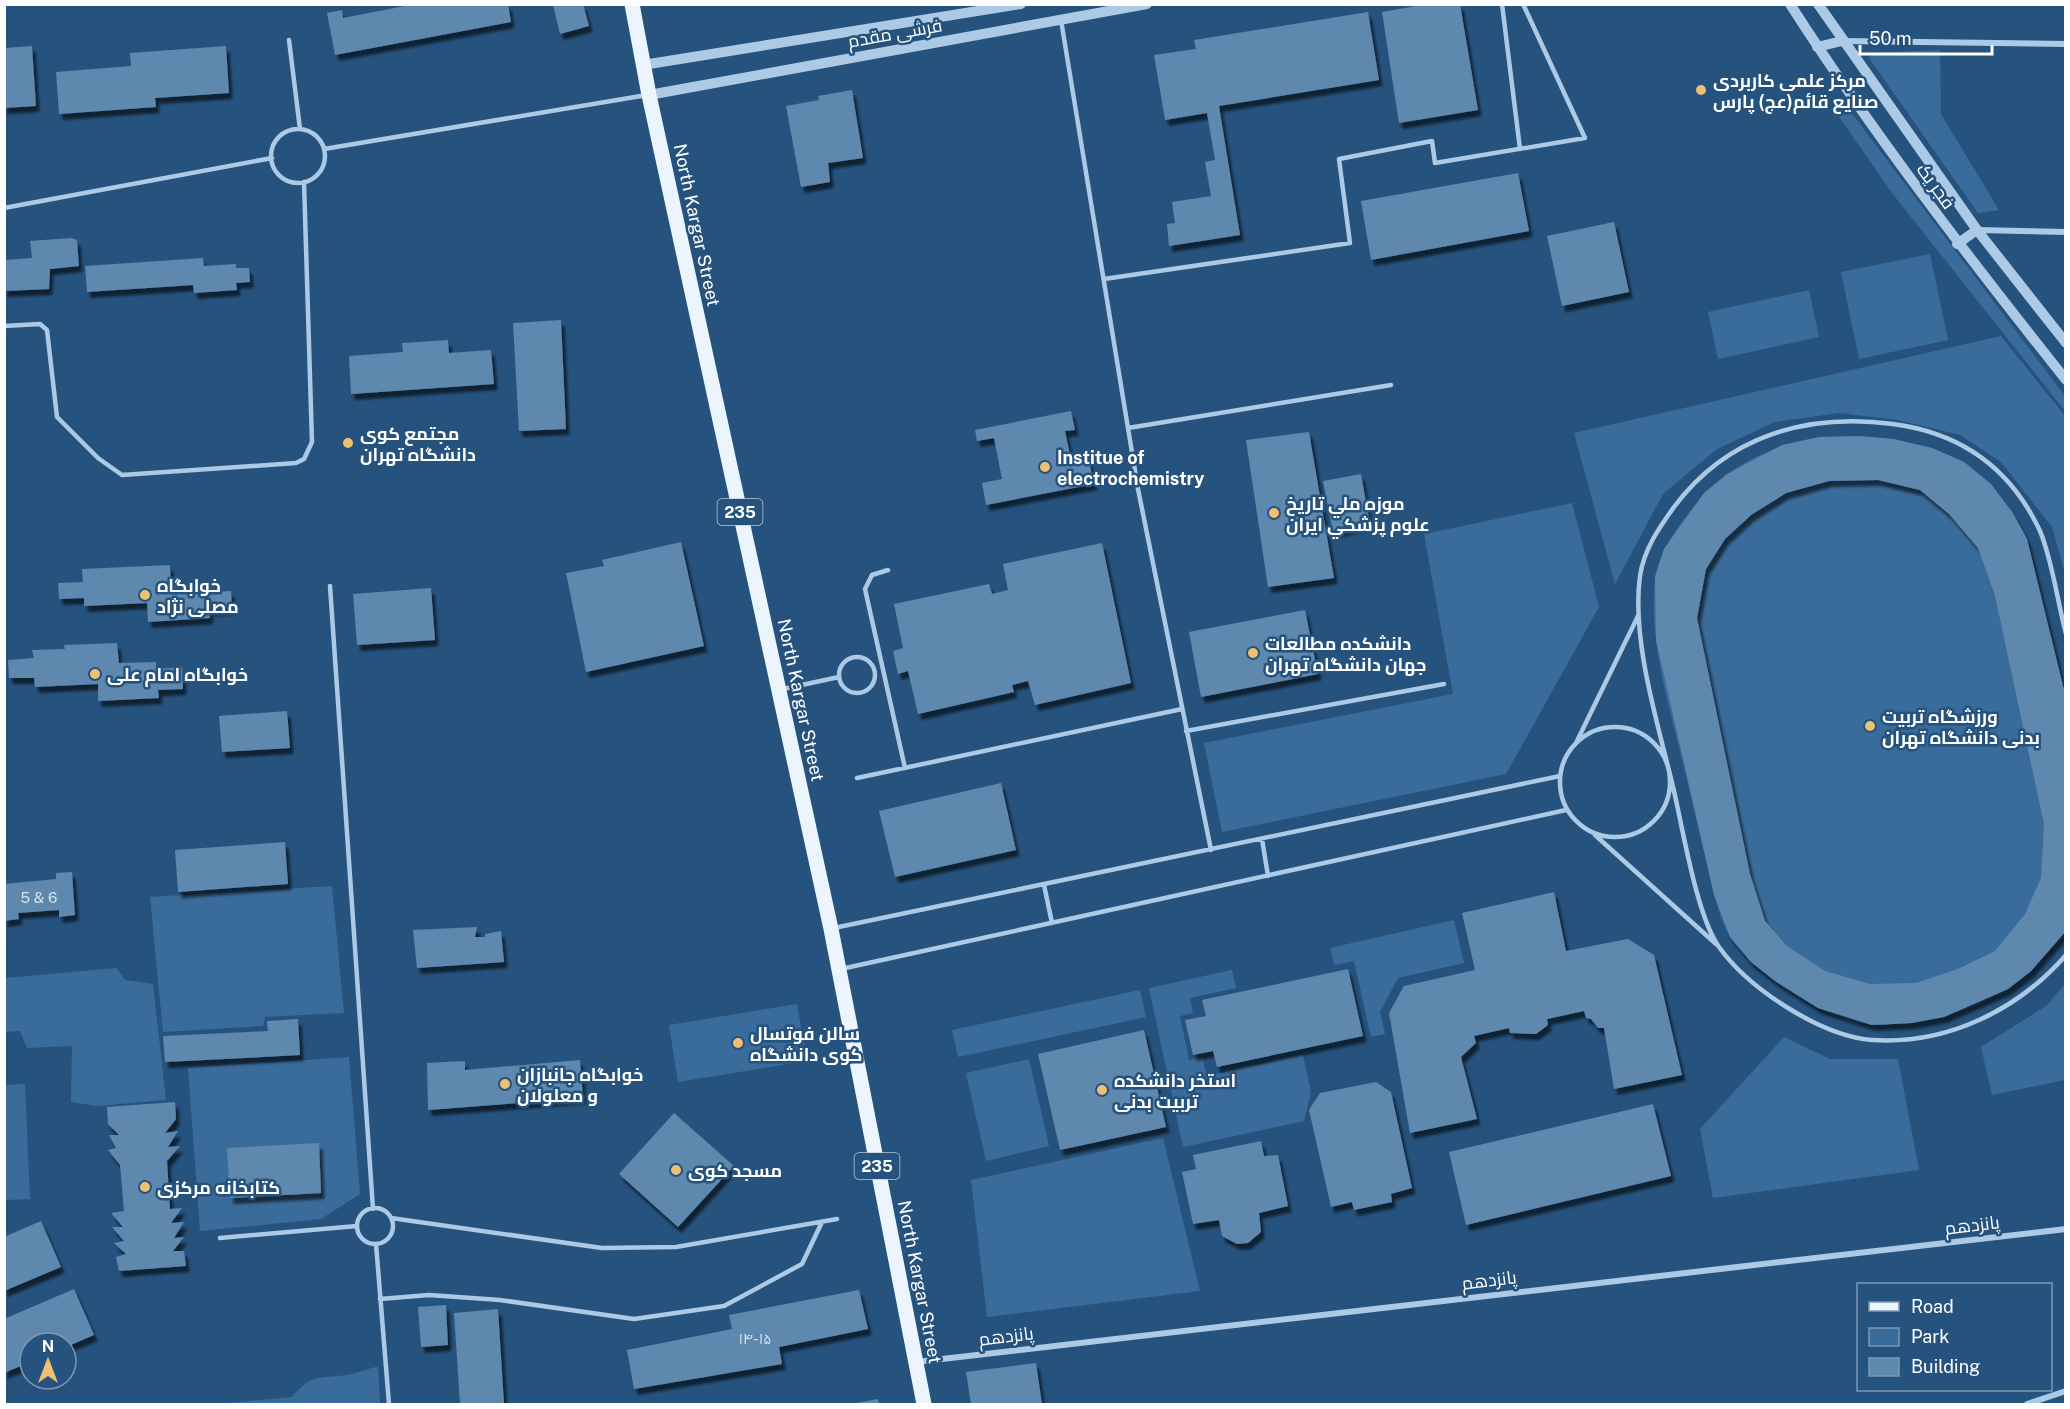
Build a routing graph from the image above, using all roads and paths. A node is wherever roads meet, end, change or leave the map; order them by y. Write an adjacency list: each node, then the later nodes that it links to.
1 (632, 4): 13 (main road, North Kargar Street / 235)
2 (1021, 4): 13 (street, فرشی مقدم)
3 (1148, 4): 8 (street, فرشی مقدم)
4 (1502, 4): 16 (lane)
5 (1523, 4): 16 (lane)
6 (1790, 4): 12 (street, فجر یک)
7 (1818, 4): 10 (street, فجر یک)
8 (1061, 20): 14 (street, فرشی مقدم); 24 (lane)
9 (289, 40): 15 (lane)
10 (1842, 41): 11 (street); 12 (street); 21 (street, فجر یک)
11 (2066, 44)
12 (1817, 47): 23 (street, فجر یک)
13 (643, 65): 14 (main road, North Kargar Street / 235)
14 (649, 95): 17 (lane); 38 (main road, North Kargar Street / 235)
15 (300, 129): 17 (lane); 18 (lane)
16 (1520, 148): 24 (lane)
17 (324, 149): 19 (lane)
18 (272, 159): 19 (lane); 20 (lane)
19 (304, 182): 25 (lane)
20 (4, 208)
21 (1977, 230): 22 (street); 23 (street); 26 (street, فجر یک)
22 (2066, 232)
23 (1957, 244): 27 (street, فجر یک)
24 (1104, 279): 29 (lane)
25 (4, 326)
26 (2066, 343)
27 (2066, 380)
28 (1391, 385): 29 (lane)
29 (1128, 428): 39 (lane)
30 (888, 570): 34 (lane)
31 (330, 586): 57 (lane)
32 (1639, 614): 33 (lane); 41 (lane); 42 (lane)
33 (2066, 634)
34 (882, 667): 35 (lane); 43 (lane)
35 (875, 670): 36 (lane); 36 (lane)
36 (839, 677): 38 (lane)
37 (1444, 684): 40 (lane)
38 (779, 690): 53 (main road, North Kargar Street / 235)
39 (1182, 709): 40 (lane); 43 (lane)
40 (1186, 731): 49 (lane)
41 (1576, 743): 42 (lane); 44 (lane)
42 (1669, 767): 47 (lane); 54 (lane)
43 (905, 768): 45 (lane)
44 (1560, 776): 46 (lane); 48 (lane)
45 (857, 778)
46 (1566, 810): 47 (lane); 50 (lane)
47 (1593, 833): 54 (lane)
48 (1262, 839): 49 (lane); 50 (lane)
49 (1211, 850): 51 (lane)
50 (1268, 876): 52 (lane)
51 (1044, 885): 52 (lane); 53 (lane)
52 (1052, 923): 56 (lane)
53 (831, 929): 56 (main road, North Kargar Street / 235)
54 (1716, 944): 55 (lane)
55 (2066, 955)
56 (839, 970): 66 (main road, North Kargar Street / 235)
57 (373, 1209): 58 (lane); 61 (lane)
58 (390, 1218): 60 (lane); 64 (lane)
59 (837, 1219): 60 (lane)
60 (822, 1222): 65 (lane)
61 (357, 1226): 63 (lane); 64 (lane)
62 (2066, 1229): 66 (street, پانزدهم)
63 (220, 1239)
64 (376, 1244): 65 (lane)
65 (380, 1299): 68 (lane)
66 (916, 1362): 69 (main road, North Kargar Street / 235)
67 (2066, 1390): 70 (street)
68 (389, 1404)
69 (924, 1404)
70 (2027, 1404)

